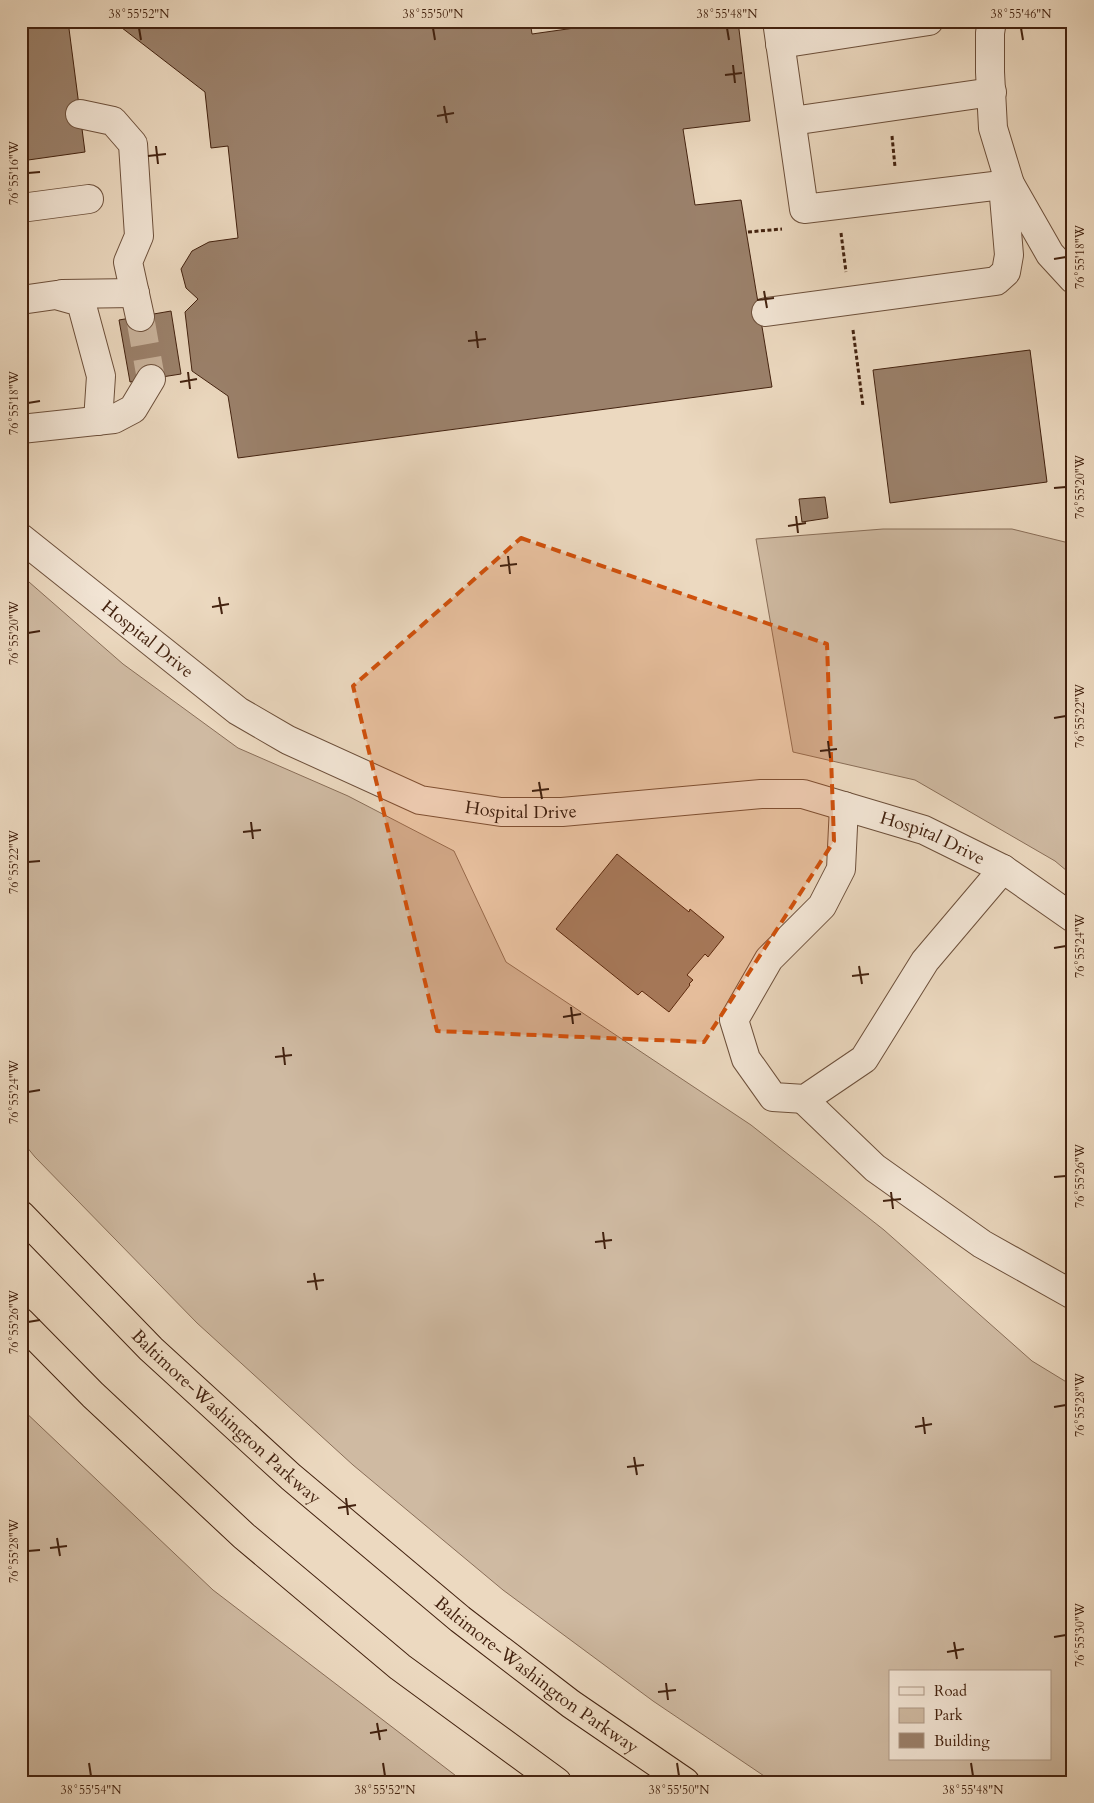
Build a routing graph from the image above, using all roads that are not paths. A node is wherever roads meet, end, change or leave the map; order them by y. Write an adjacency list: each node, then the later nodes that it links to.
1 (929, 21): 3 (street)
2 (992, 21): 4 (street)
3 (779, 33): 6 (street)
4 (992, 92): 6 (street); 7 (street)
5 (80, 114): 11 (street)
6 (792, 121): 7 (street)
7 (1006, 185): 10 (street); 13 (street)
8 (89, 199): 9 (street)
9 (21, 208)
10 (1073, 279)
11 (56, 295): 12 (street); 15 (street)
12 (21, 300)
13 (766, 312)
14 (151, 379): 15 (street)
15 (98, 420): 16 (street)
16 (21, 428)
17 (21, 538): 18 (street, Hospital Drive)
18 (844, 806): 19 (street, Hospital Drive); 21 (street)
19 (1003, 869): 20 (street, Hospital Drive); 21 (street)
20 (1073, 918)
21 (803, 1099): 23 (street)
22 (21, 1216): 26 (highway, Baltimore-Washington Parkway)
23 (1073, 1295)
24 (21, 1322): 25 (highway)
25 (557, 1782)
26 (685, 1782)

